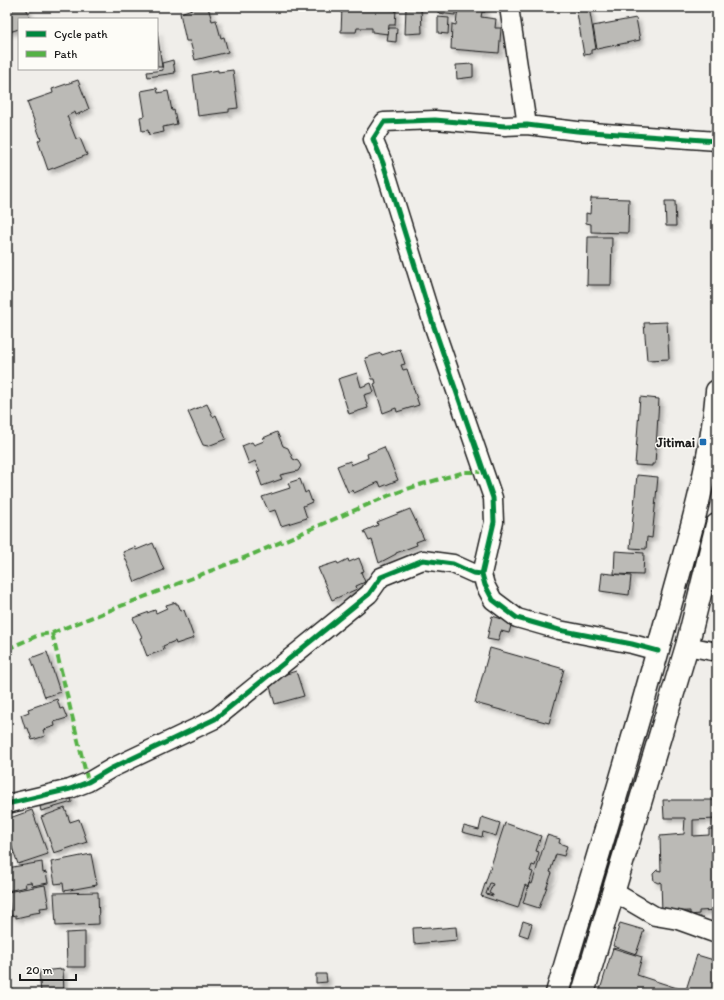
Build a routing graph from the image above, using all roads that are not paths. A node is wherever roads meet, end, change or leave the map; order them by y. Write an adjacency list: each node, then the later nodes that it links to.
1 (509, 7): 2 (street)
2 (527, 125): 3 (street); 7 (street)
3 (717, 141)
4 (717, 391): 5 (main road)
5 (716, 424): 9 (main road)
6 (717, 525): 8 (main road)
7 (482, 574): 9 (street); 11 (street)
8 (687, 646): 10 (street); 12 (main road)
9 (658, 651): 14 (main road)
10 (717, 652)
11 (7, 804)
12 (614, 892): 13 (street); 15 (main road)
13 (717, 934)
14 (557, 993)
15 (583, 993)

